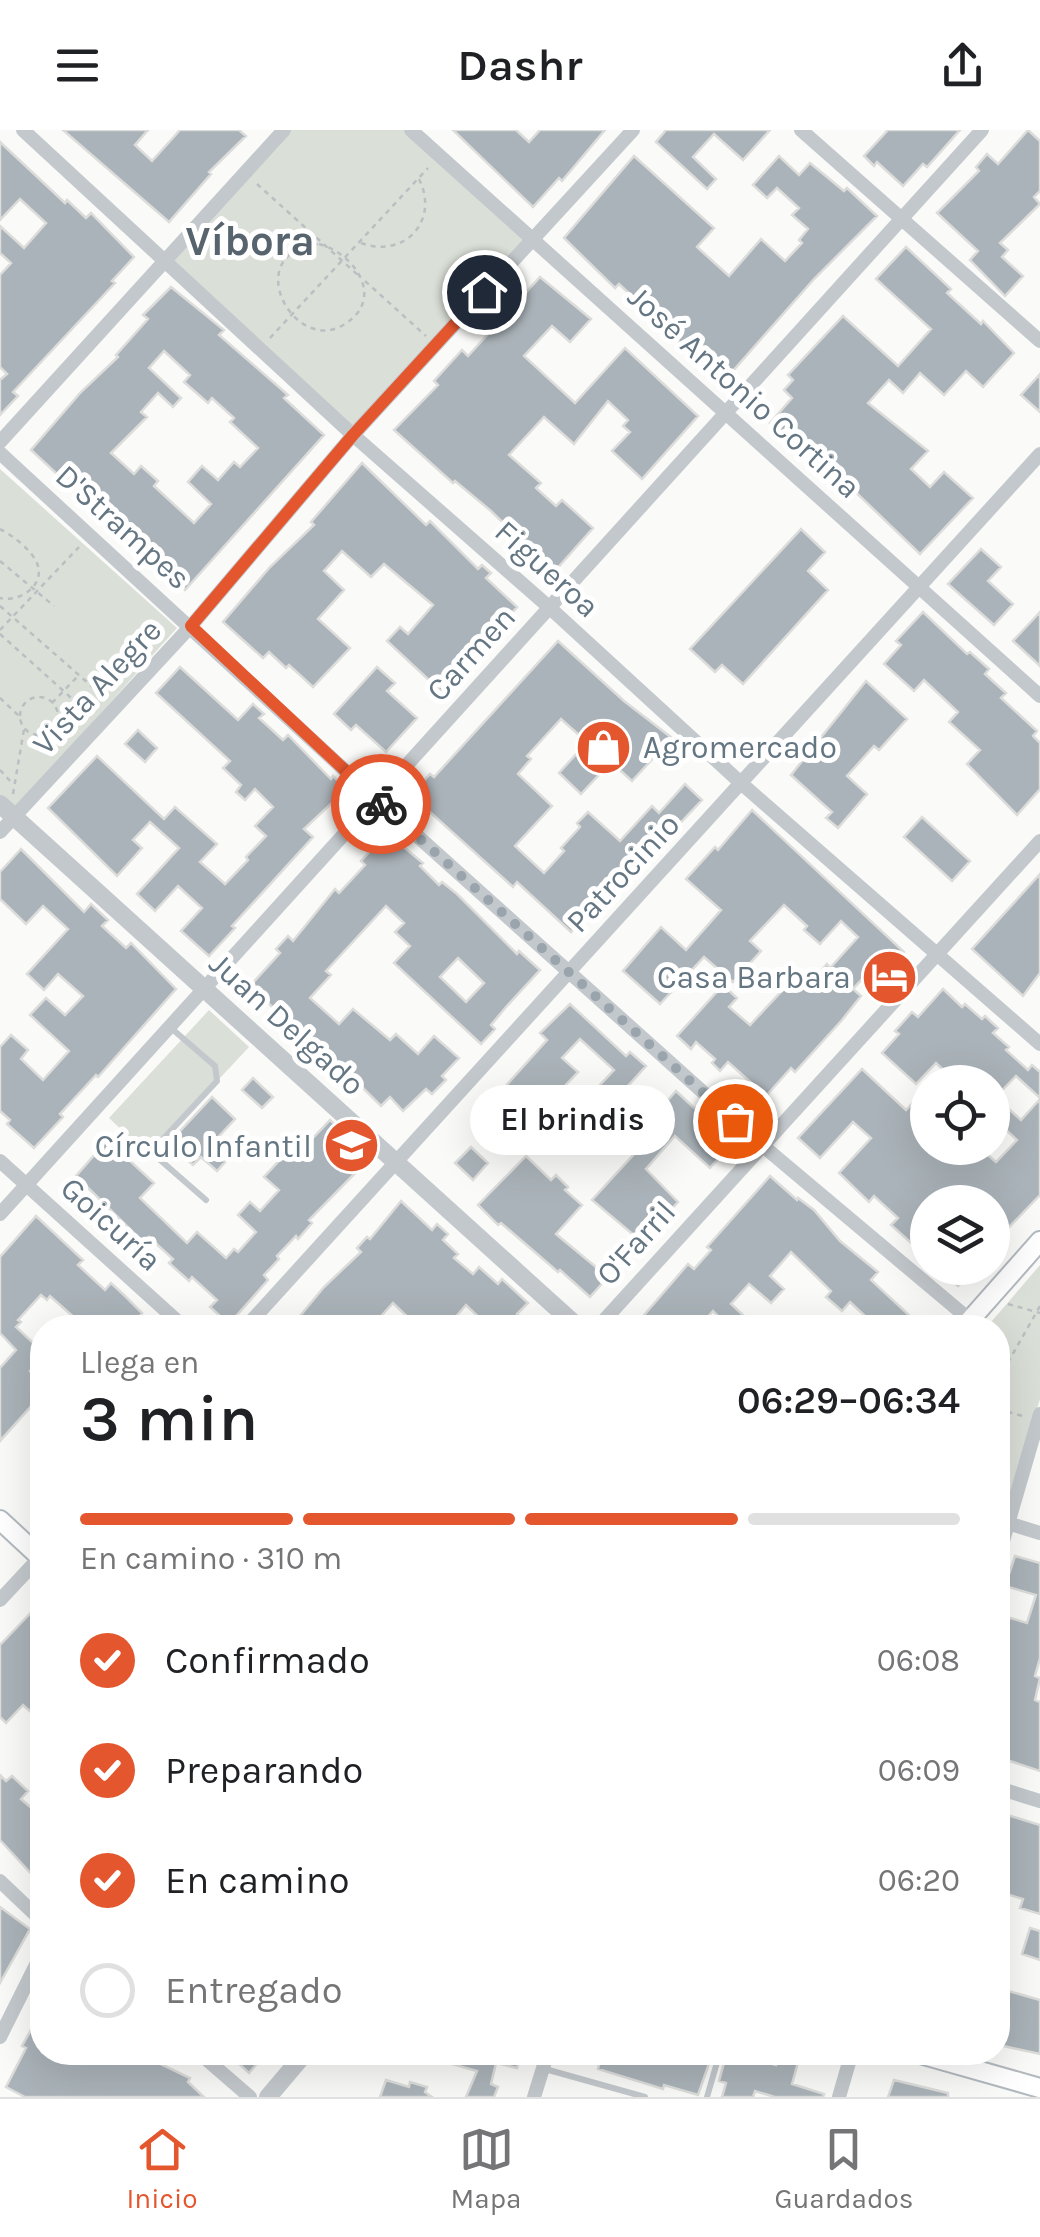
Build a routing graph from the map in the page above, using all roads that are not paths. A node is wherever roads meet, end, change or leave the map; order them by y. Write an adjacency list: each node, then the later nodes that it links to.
1 (23, 130): 9 (street, Figueroa)
2 (284, 130): 9 (street)
3 (411, 130): 8 (street, José Antonio Cortina)
4 (632, 130): 8 (street, Vista Alegre)
5 (801, 130): 7 (street)
6 (982, 130): 7 (street, Carmen)
7 (901, 219): 10 (street); 11 (street, Carmen)
8 (531, 240): 11 (street, José Antonio Cortina); 12 (street, Vista Alegre)
9 (164, 262): 12 (street, Figueroa); 13 (street)
10 (1040, 341)
11 (726, 415): 16 (street, José Antonio Cortina); 17 (street, Carmen)
12 (353, 435): 17 (street, Figueroa); 18 (street, Vista Alegre)
13 (0, 442)
14 (0, 453): 18 (street, D'Strampes)
15 (1040, 454): 16 (street, Patrocinio)
16 (921, 586): 19 (street, José Antonio Cortina); 20 (street, Patrocinio)
17 (550, 608): 20 (street, Figueroa); 21 (street, Carmen)
18 (191, 626): 21 (street, D'Strampes); 22 (street, Vista Alegre)
19 (1040, 696)
20 (742, 784): 25 (street, Figueroa); 26 (street, Patrocinio)
21 (376, 799): 26 (street, D'Strampes); 27 (street, Carmen)
22 (9, 807): 23 (street, Vista Alegre); 27 (street, Juan Delgado)
23 (0, 832)
24 (1040, 842): 25 (street, O'Farril)
25 (940, 953): 29 (street, Figueroa); 30 (street, O'Farril)
26 (568, 972): 30 (street, D'Strampes); 32 (street, Patrocinio)
27 (204, 990): 28 (street, Carmen); 32 (street, Juan Delgado)
28 (170, 1028): 33 (street, Carmen); 34 (lane)
29 (1040, 1044)
30 (762, 1146): 40 (street, O'Farril); 41 (street, D'Strampes)
31 (0, 1161): 33 (street, Goicuría)
32 (394, 1161): 38 (street, Patrocinio); 39 (street, Juan Delgado)
33 (26, 1185): 35 (street, Carmen); 37 (street, Goicuría)
34 (206, 1200)
35 (0, 1214)
36 (1037, 1250): 42 (main road)
37 (171, 1315)
38 (257, 1315)
39 (564, 1315)
40 (609, 1315)
41 (956, 1315)
42 (975, 1315)
43 (1037, 1417): 44 (street)
44 (1010, 1500)
45 (0, 1520): 48 (main road)
46 (1010, 1524): 47 (street)
47 (1040, 1533)
48 (30, 1546)
49 (30, 1569): 50 (street)
50 (0, 1600)
51 (1010, 1791): 52 (street)
52 (1040, 1800)
53 (0, 1882): 54 (street)
54 (30, 1910)
55 (30, 1977): 56 (street)
56 (0, 2038)
57 (213, 2065): 65 (street)
58 (295, 2065): 66 (street)
59 (544, 2065): 63 (street)
60 (716, 2065): 69 (lane)
61 (848, 2065): 70 (street)
62 (959, 2065): 64 (main road)
63 (543, 2068): 67 (street); 68 (lane)
64 (1040, 2088)
65 (250, 2097)
66 (268, 2097)
67 (534, 2097)
68 (644, 2097)
69 (707, 2097)
70 (838, 2097)

